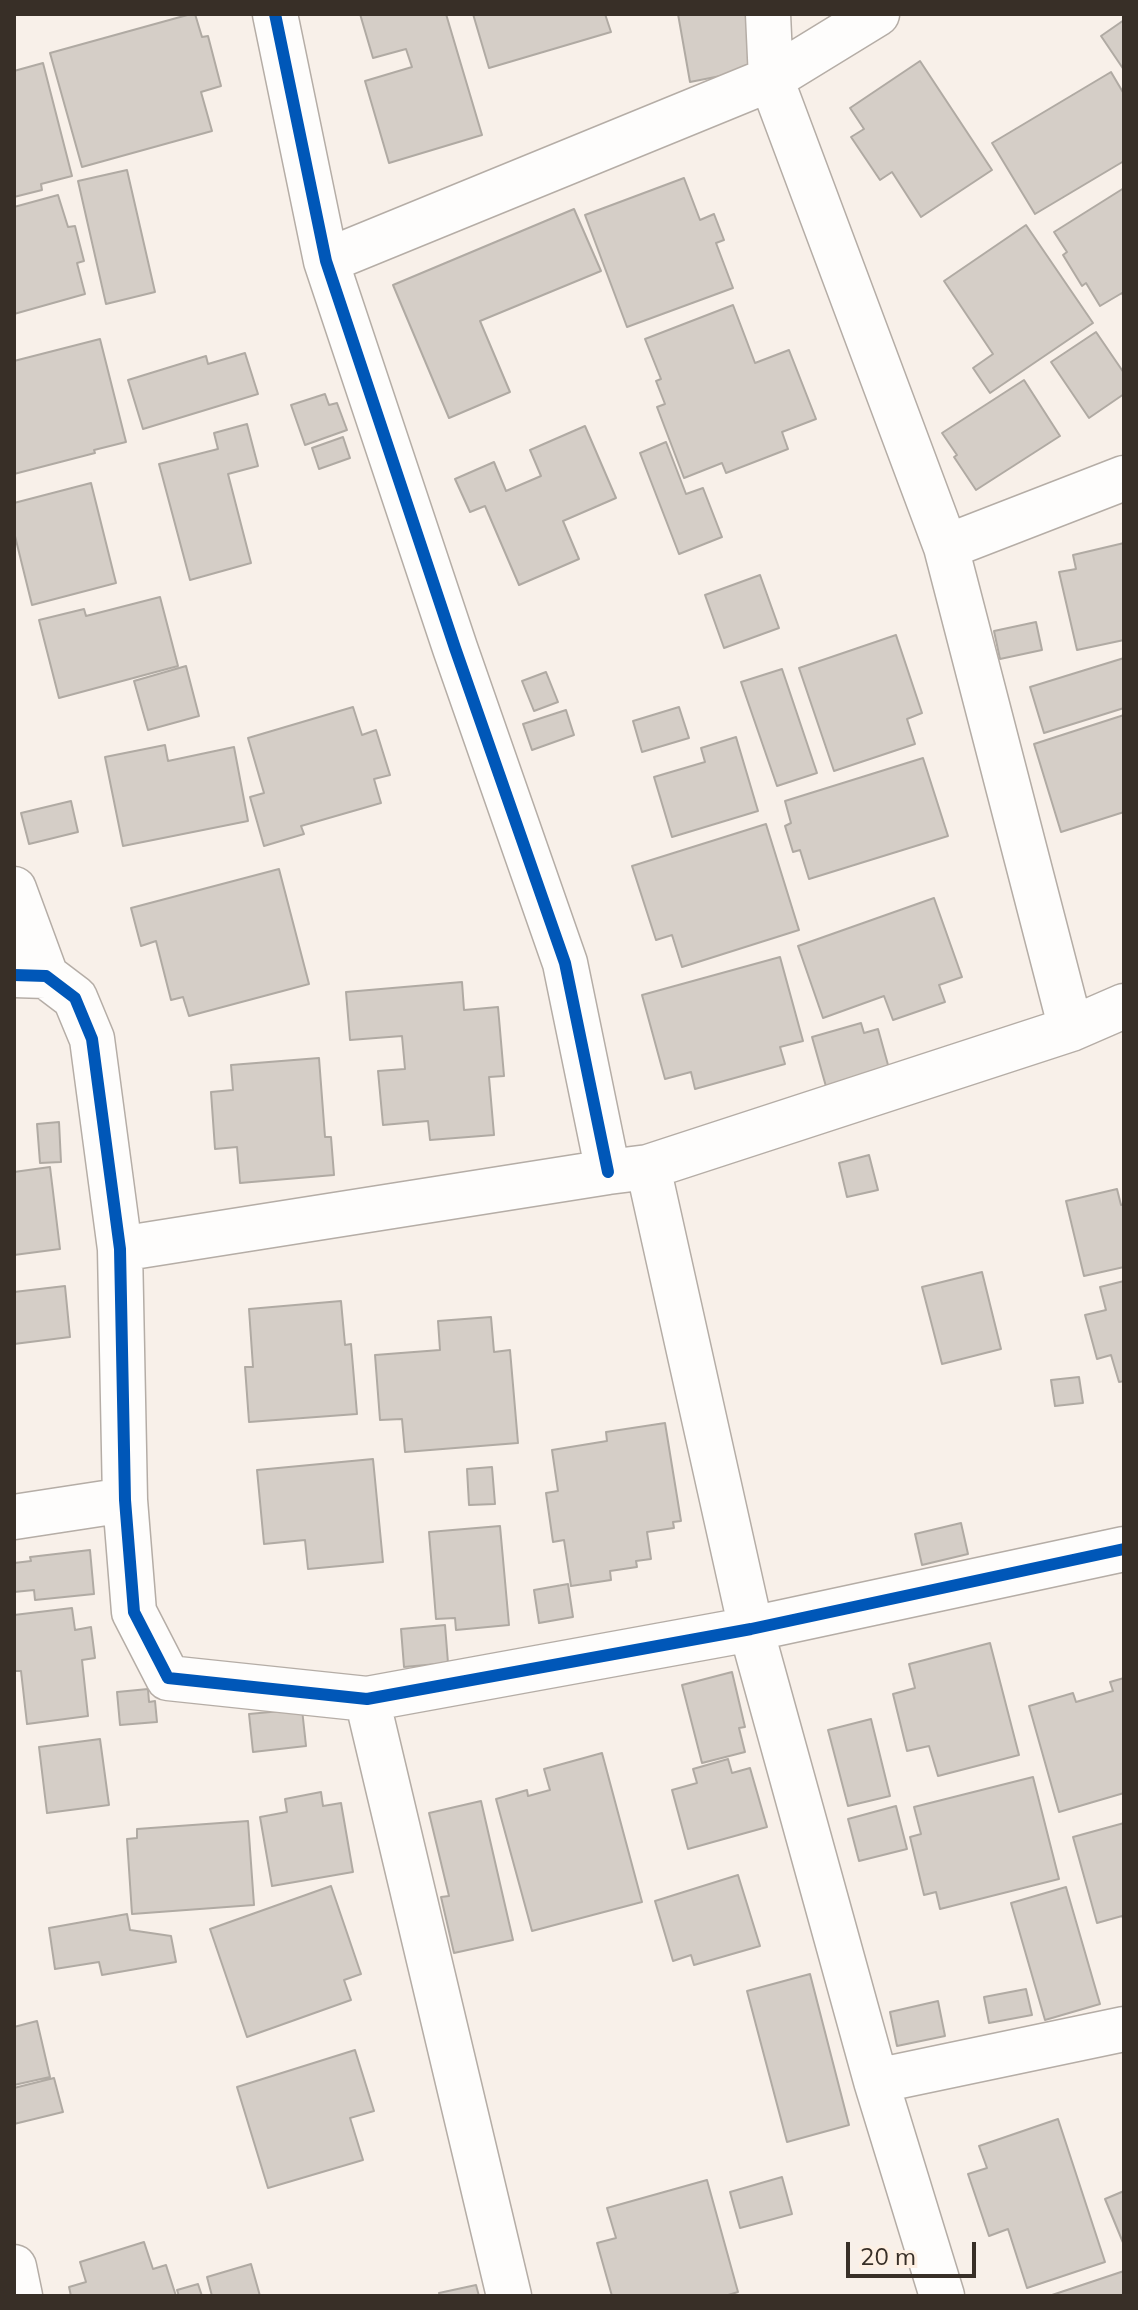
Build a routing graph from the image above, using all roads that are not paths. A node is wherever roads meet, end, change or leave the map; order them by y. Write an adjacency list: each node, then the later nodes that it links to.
1 (275, 14): 5 (street)
2 (768, 14): 4 (street)
3 (877, 14): 4 (street)
4 (771, 79): 5 (street); 7 (street)
5 (326, 261): 12 (street)
6 (1124, 478): 7 (street)
7 (946, 547): 11 (street)
8 (14, 889): 9 (street)
9 (30, 975): 13 (street)
10 (1124, 1006): 11 (street)
11 (1071, 1029): 12 (street)
12 (628, 1169): 13 (street); 17 (street)
13 (120, 1249): 14 (street)
14 (125, 1500): 15 (street); 18 (street)
15 (14, 1517)
16 (1124, 1549): 17 (street)
17 (751, 1629): 18 (street); 20 (street)
18 (367, 1699): 23 (street)
19 (1124, 2029): 20 (street)
20 (876, 2081): 24 (street)
21 (14, 2267): 22 (street)
22 (20, 2296)
23 (509, 2296)
24 (942, 2296)

